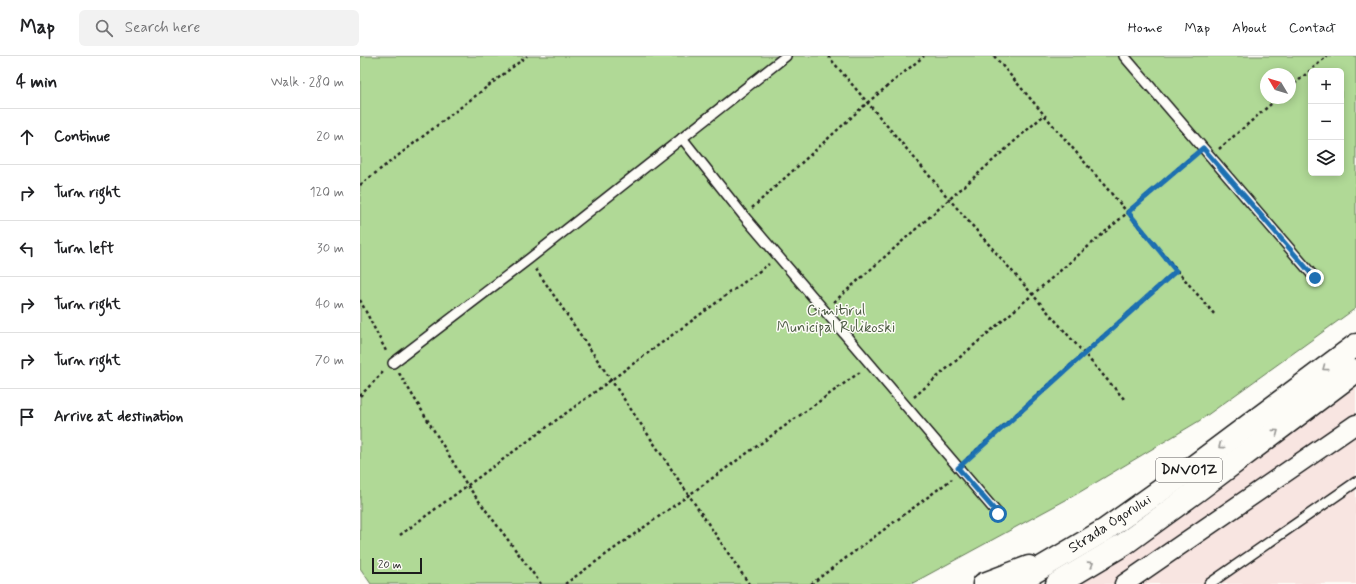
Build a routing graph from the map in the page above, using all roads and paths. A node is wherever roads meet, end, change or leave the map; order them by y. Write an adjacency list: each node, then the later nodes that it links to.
1 (528, 56): 15 (path)
2 (786, 56): 12 (lane)
3 (828, 56): 9 (path)
4 (924, 56): 9 (path)
5 (994, 56): 11 (path)
6 (1124, 56): 13 (lane)
7 (1327, 56): 8 (path)
8 (1296, 83)
9 (867, 103): 16 (path); 18 (path)
10 (1271, 104): 14 (path)
11 (1044, 115): 16 (path); 17 (path)
12 (682, 138): 18 (lane); 20 (lane)
13 (1203, 148): 14 (lane); 17 (path)
14 (1210, 156): 22 (lane)
15 (360, 185)
16 (949, 199): 23 (path); 25 (path)
17 (1128, 212): 21 (path); 23 (path)
18 (743, 216): 19 (lane)
19 (778, 257): 25 (lane); 32 (path)
20 (529, 259): 29 (lane); 32 (path)
21 (1176, 271): 26 (path); 28 (path)
22 (1315, 278)
23 (1032, 294): 28 (path); 35 (path)
24 (360, 300): 29 (path)
25 (824, 311): 30 (lane)
26 (1215, 315)
27 (1356, 344): 43 (highway, Strada Ogorului / DNVO1Z, one-way to 43)
28 (1084, 353): 34 (path); 37 (path)
29 (392, 362): 33 (path); 39 (path)
30 (870, 365): 35 (lane); 40 (path)
31 (1356, 372): 44 (highway, Strada Ogorului / DNVO1Z, one-way to 31)
32 (612, 380): 39 (path); 40 (path)
33 (360, 396)
34 (1124, 399)
35 (904, 404): 37 (lane)
36 (1356, 424): 51 (street)
37 (960, 470): 41 (lane); 48 (path)
38 (1356, 482): 52 (lane)
39 (467, 485): 42 (path); 45 (path)
40 (689, 495): 46 (path); 47 (path)
41 (998, 514)
42 (400, 535)
43 (1059, 558): 49 (highway); 50 (highway, Strada Ogorului / DNVO1Z)
44 (1065, 582)
45 (541, 584)
46 (565, 584)
47 (749, 584)
48 (811, 584)
49 (984, 584)
50 (1014, 584)
51 (1124, 584)
52 (1209, 584)

